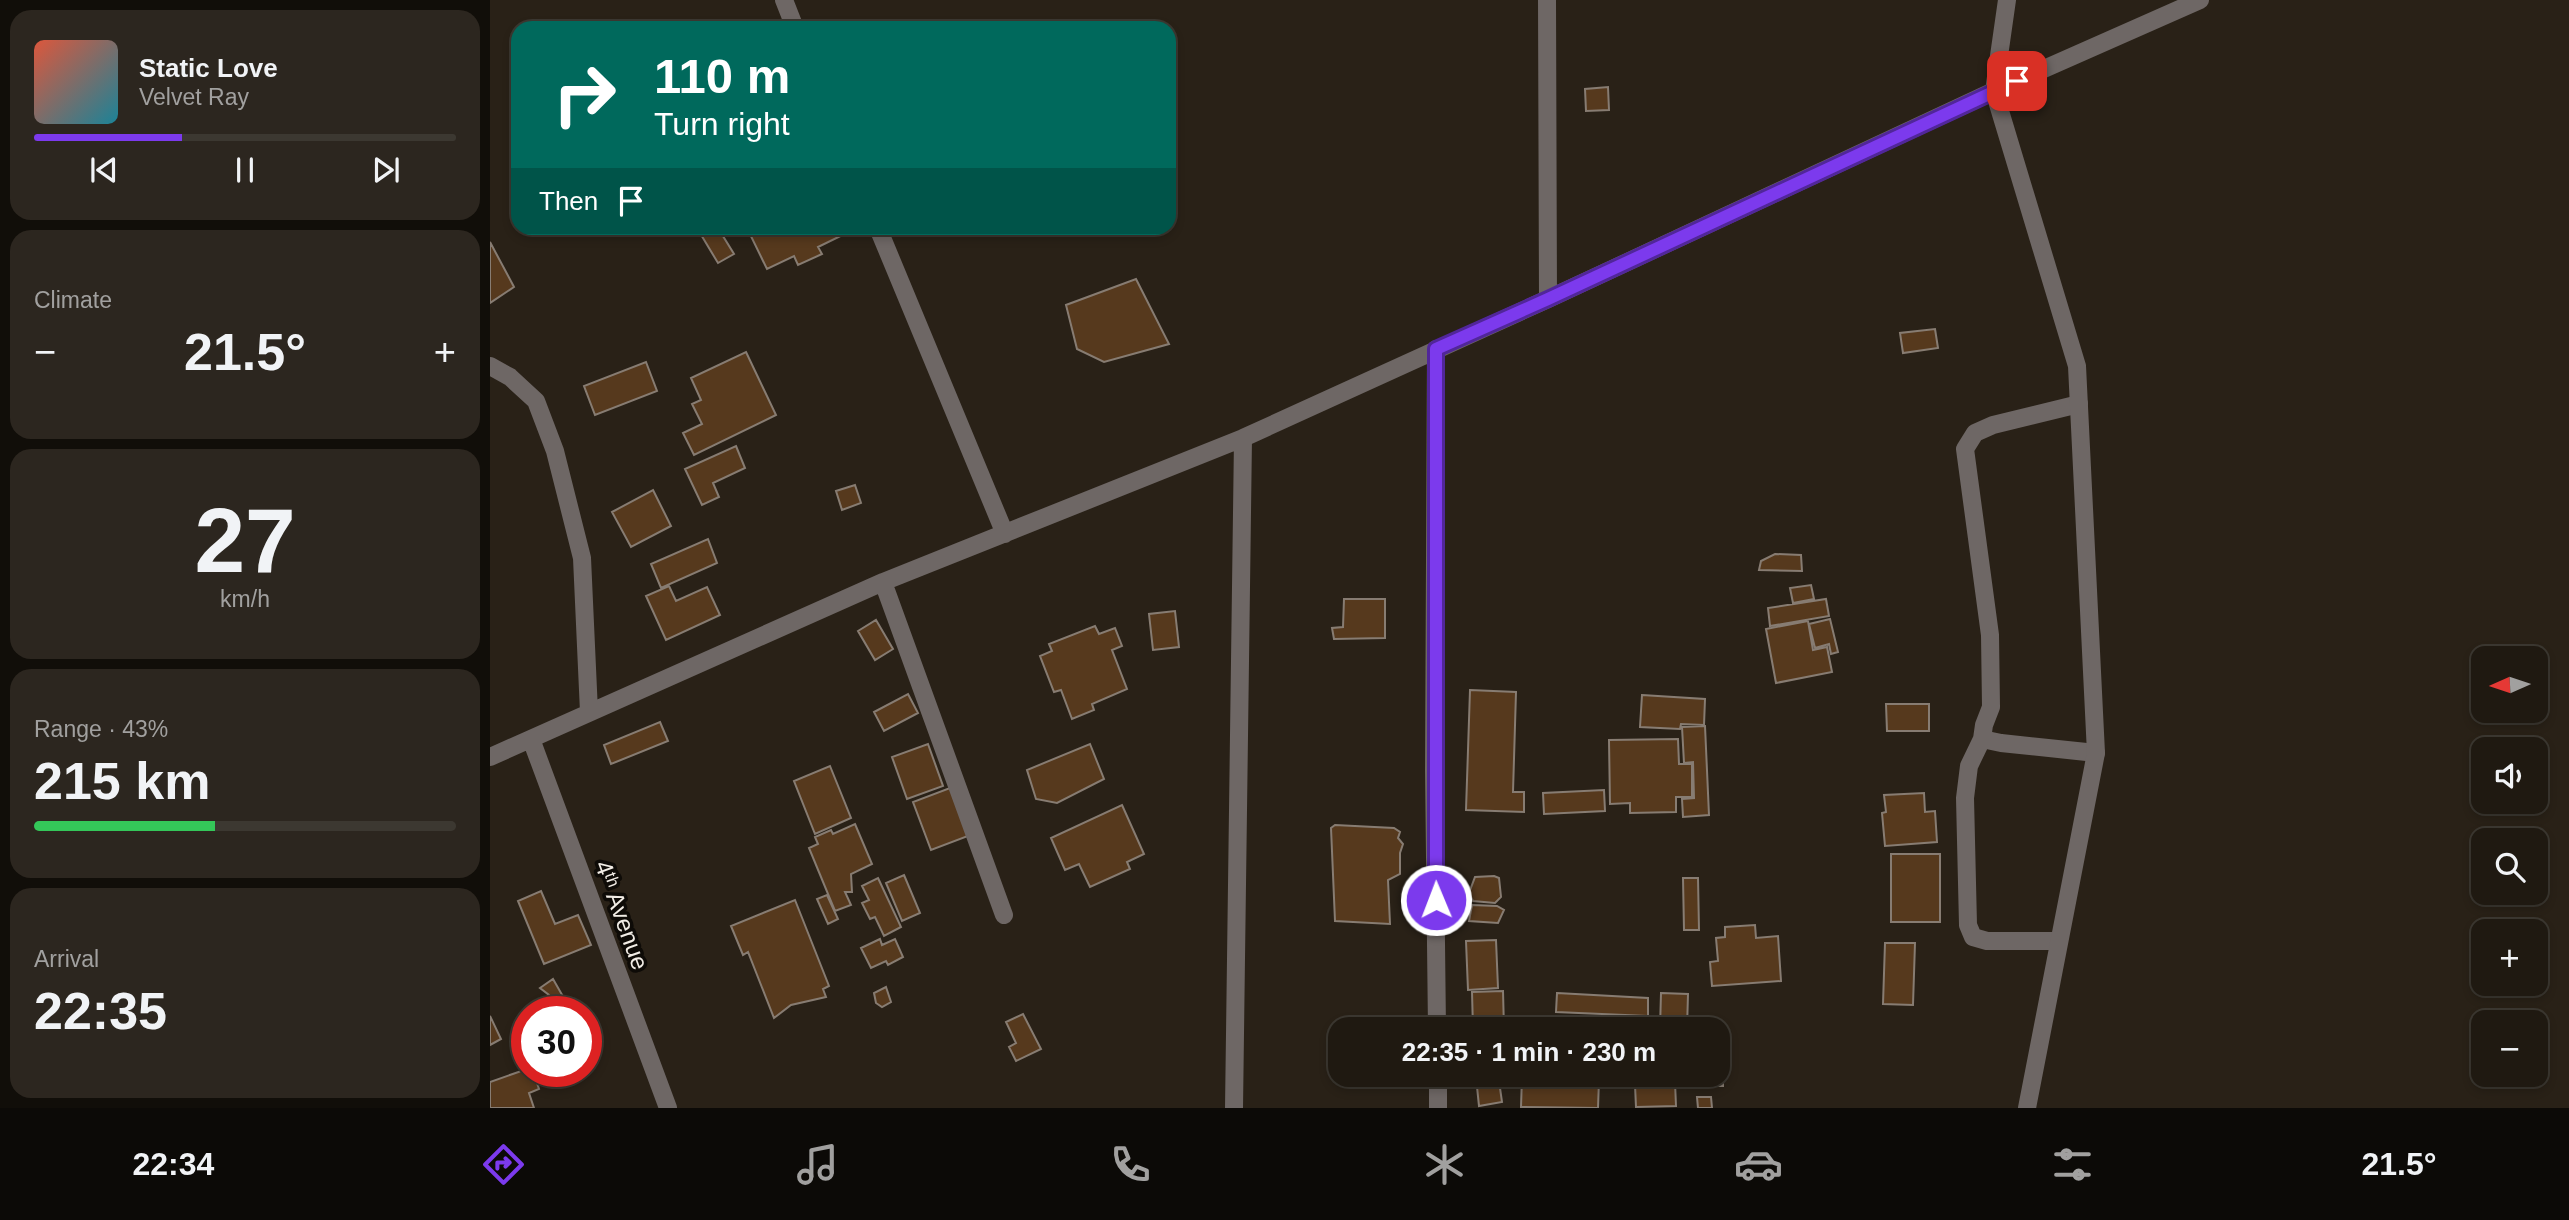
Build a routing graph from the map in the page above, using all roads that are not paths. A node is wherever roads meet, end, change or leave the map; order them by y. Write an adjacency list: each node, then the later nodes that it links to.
1 (784, 0): 5 (street)
2 (1547, 0): 8 (street)
3 (2007, 0): 6 (street)
4 (2200, 0): 6 (street)
5 (792, 21)
6 (1994, 91): 8 (street); 11 (street)
7 (881, 235): 13 (street)
8 (1548, 299): 9 (street)
9 (1436, 349): 12 (street); 22 (street)
10 (490, 366): 15 (street)
11 (2079, 404): 17 (street); 18 (street)
12 (1243, 438): 13 (street); 25 (street)
13 (1005, 534): 14 (street)
14 (883, 582): 15 (street); 20 (street)
15 (589, 712): 16 (street)
16 (531, 739): 19 (street); 24 (street, 4ᵗʰ Avenue)
17 (1982, 739): 18 (street); 21 (street)
18 (2096, 753): 21 (street)
19 (490, 757)
20 (1003, 915)
21 (2059, 941): 27 (street)
22 (1437, 1017)
23 (1438, 1087): 26 (street)
24 (668, 1108)
25 (1234, 1108)
26 (1438, 1108)
27 (2026, 1108)

